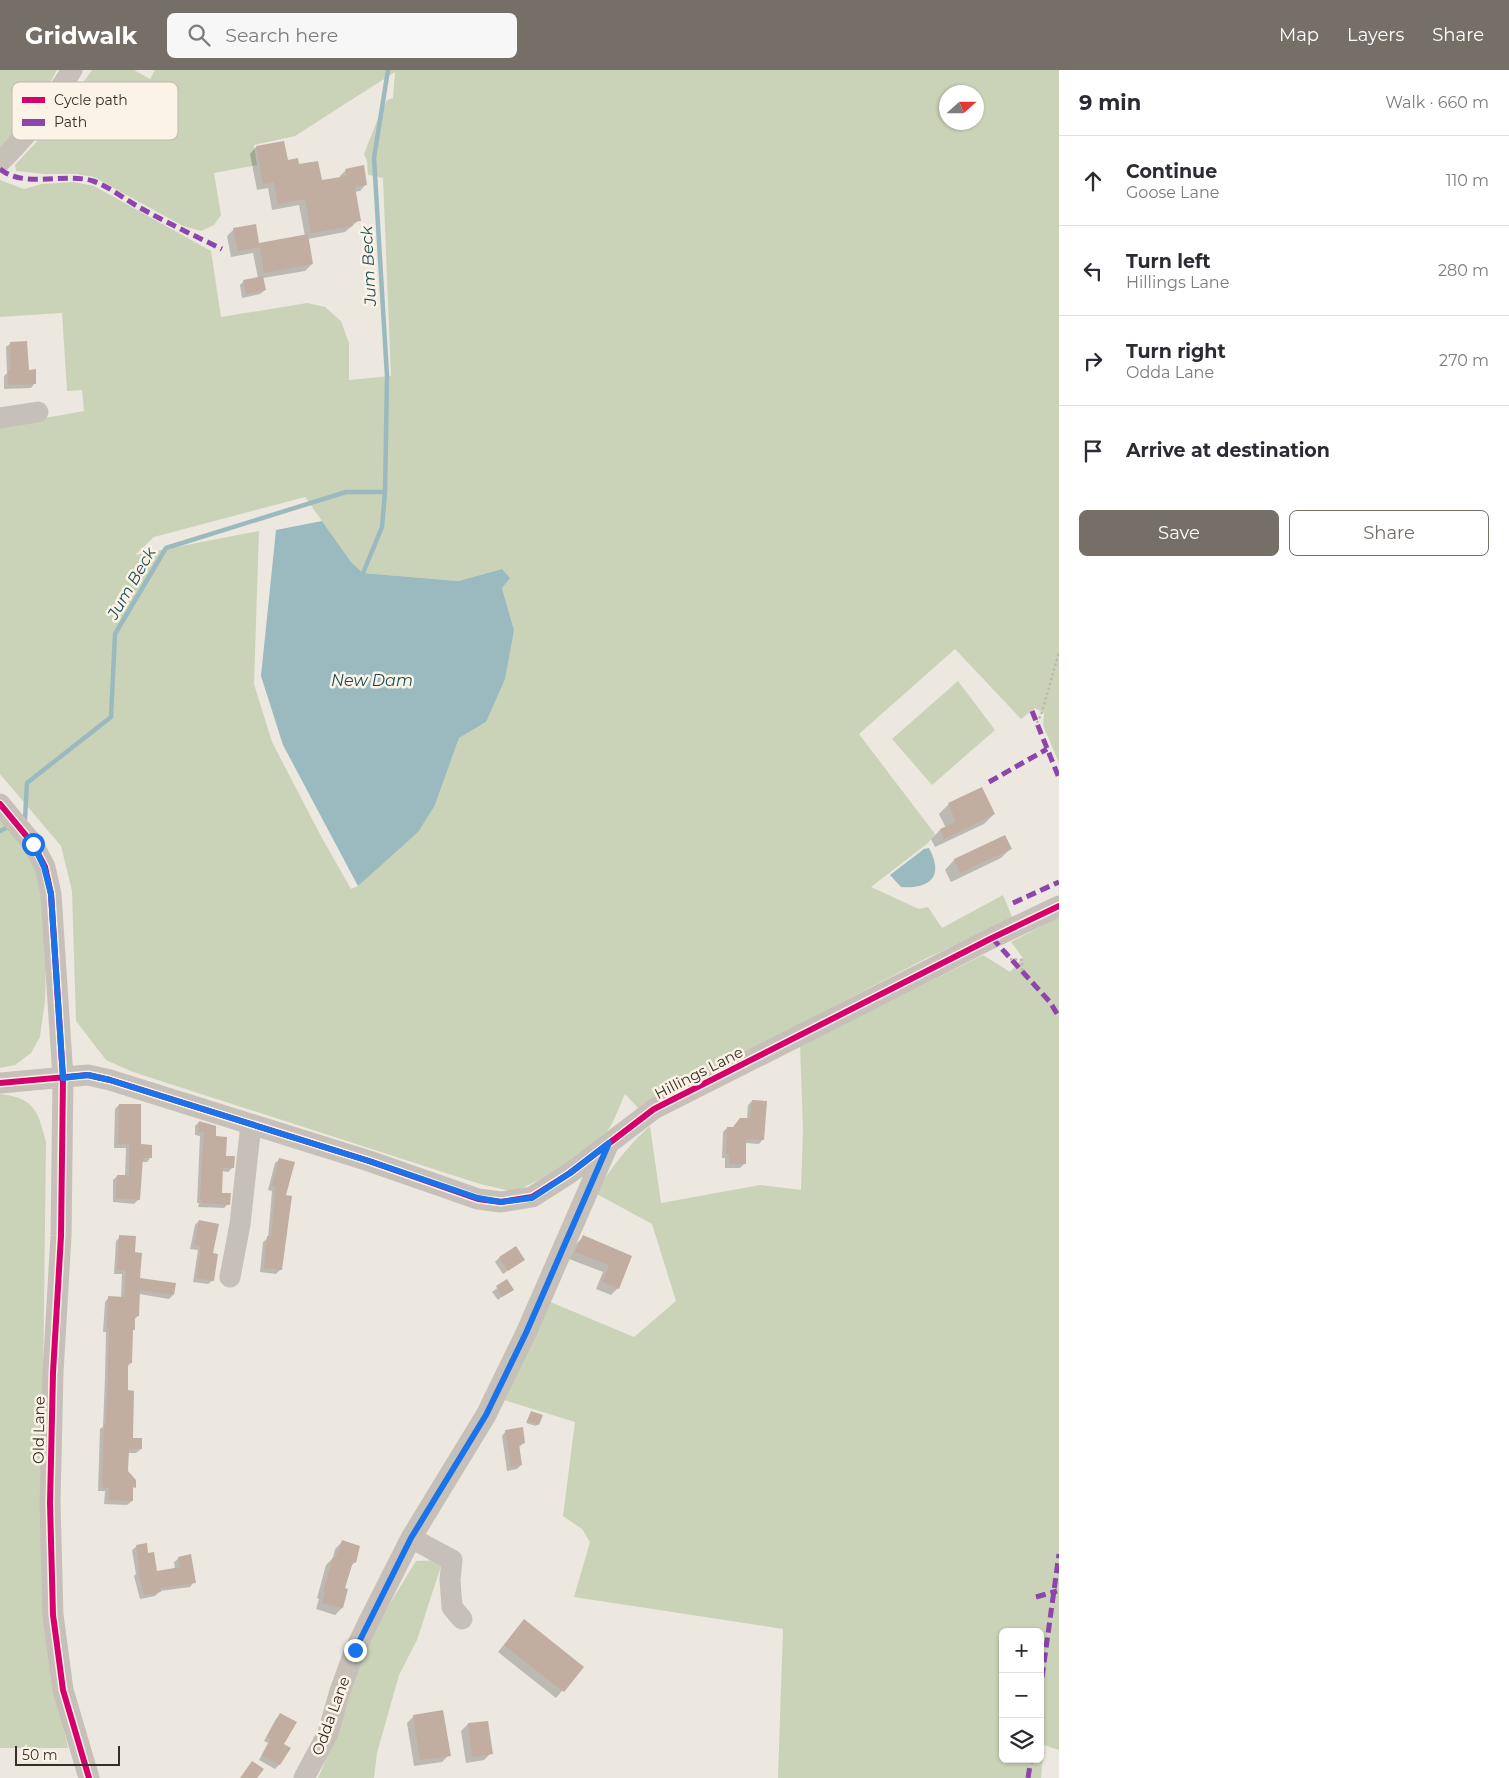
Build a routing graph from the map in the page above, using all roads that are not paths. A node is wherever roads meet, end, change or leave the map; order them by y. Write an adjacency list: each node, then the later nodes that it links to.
1 (72, 70): 2 (street)
2 (65, 82)
3 (22, 140): 4 (street)
4 (0, 162)
5 (38, 412): 6 (street)
6 (0, 418)
7 (3, 808): 9 (street, Old Lane)
8 (1059, 906): 12 (street, Hillings Lane)
9 (63, 1078): 10 (street, Hillings Lane); 11 (street, Hillings Lane); 16 (street, Old Lane)
10 (0, 1083)
11 (251, 1124): 12 (street, Hillings Lane); 13 (street)
12 (609, 1143): 14 (street, Odda Lane)
13 (230, 1277)
14 (411, 1538): 15 (street); 17 (street, Odda Lane)
15 (462, 1619)
16 (89, 1778)
17 (304, 1778)

